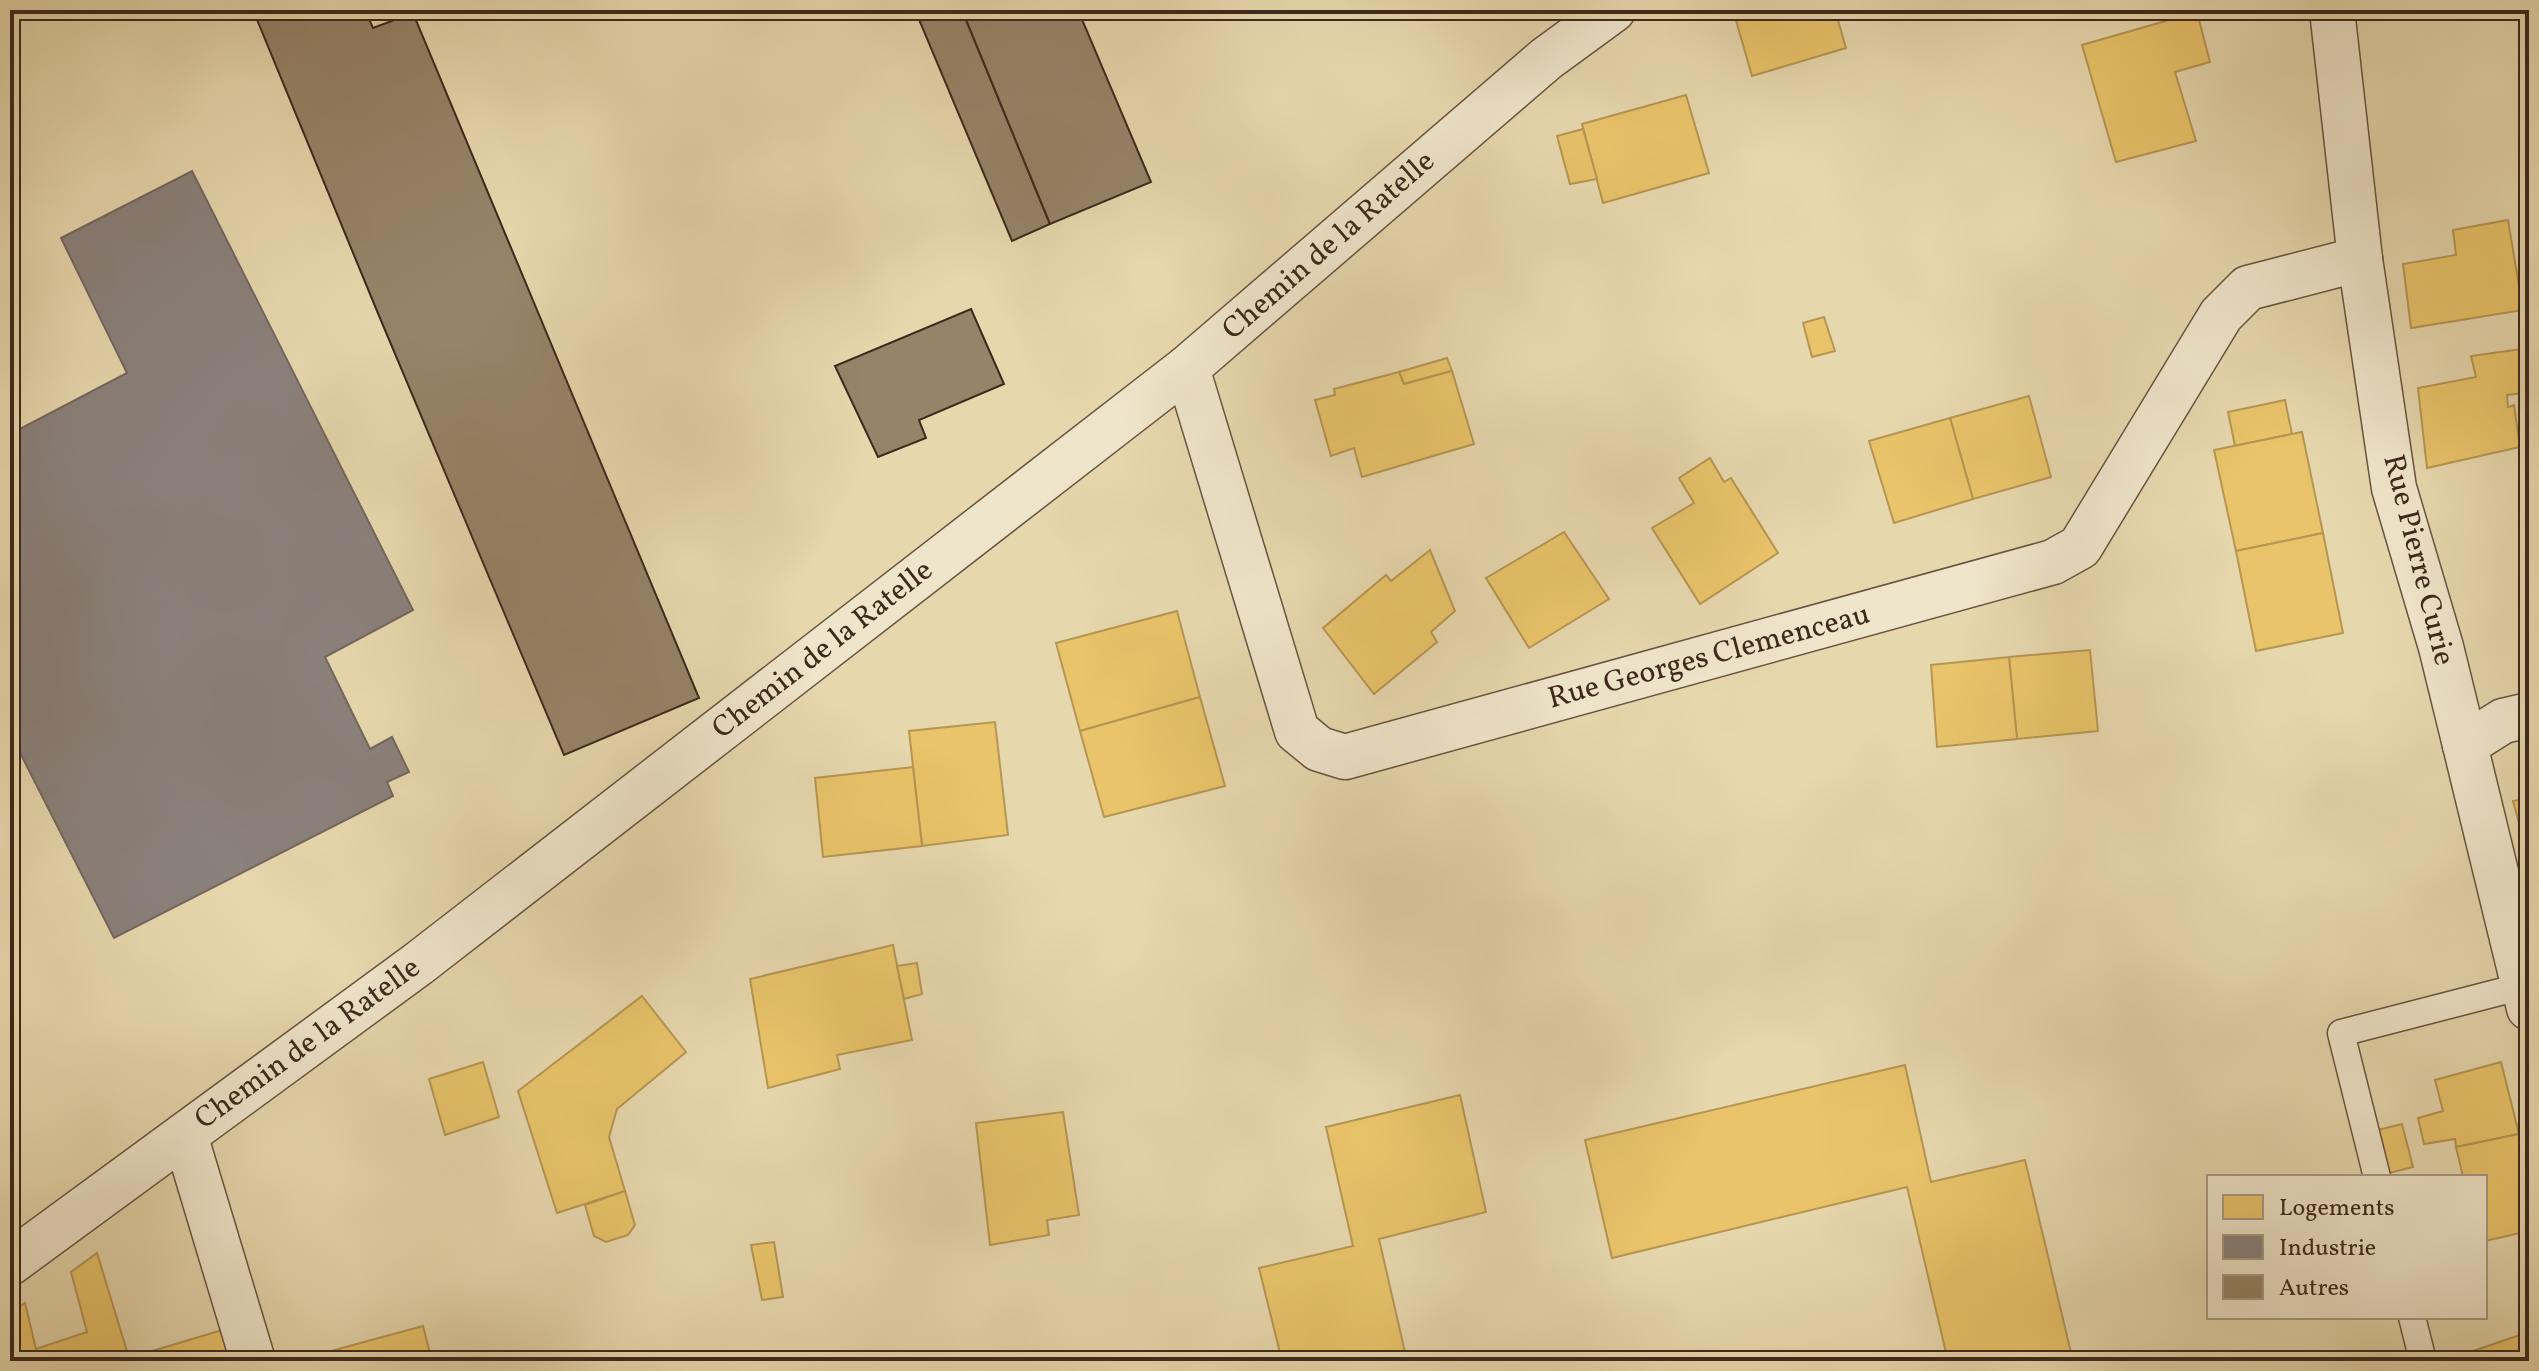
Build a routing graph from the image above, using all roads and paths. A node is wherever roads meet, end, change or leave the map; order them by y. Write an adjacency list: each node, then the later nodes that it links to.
1 (1613, 10): 4 (street, Chemin de la Ratelle)
2 (2332, 10): 3 (street, Rue Pierre Curie)
3 (2360, 259): 4 (street, Rue Georges Clemenceau); 6 (street, Rue Pierre Curie)
4 (1187, 368): 8 (street, Chemin de la Ratelle)
5 (2529, 715): 6 (street)
6 (2465, 745): 7 (street, Rue Pierre Curie)
7 (2526, 997): 9 (lane)
8 (185, 1135): 10 (street, Chemin de la Ratelle); 12 (street)
9 (2376, 1175)
10 (10, 1263)
11 (2412, 1319): 13 (lane)
12 (253, 1361)
13 (2423, 1361)

